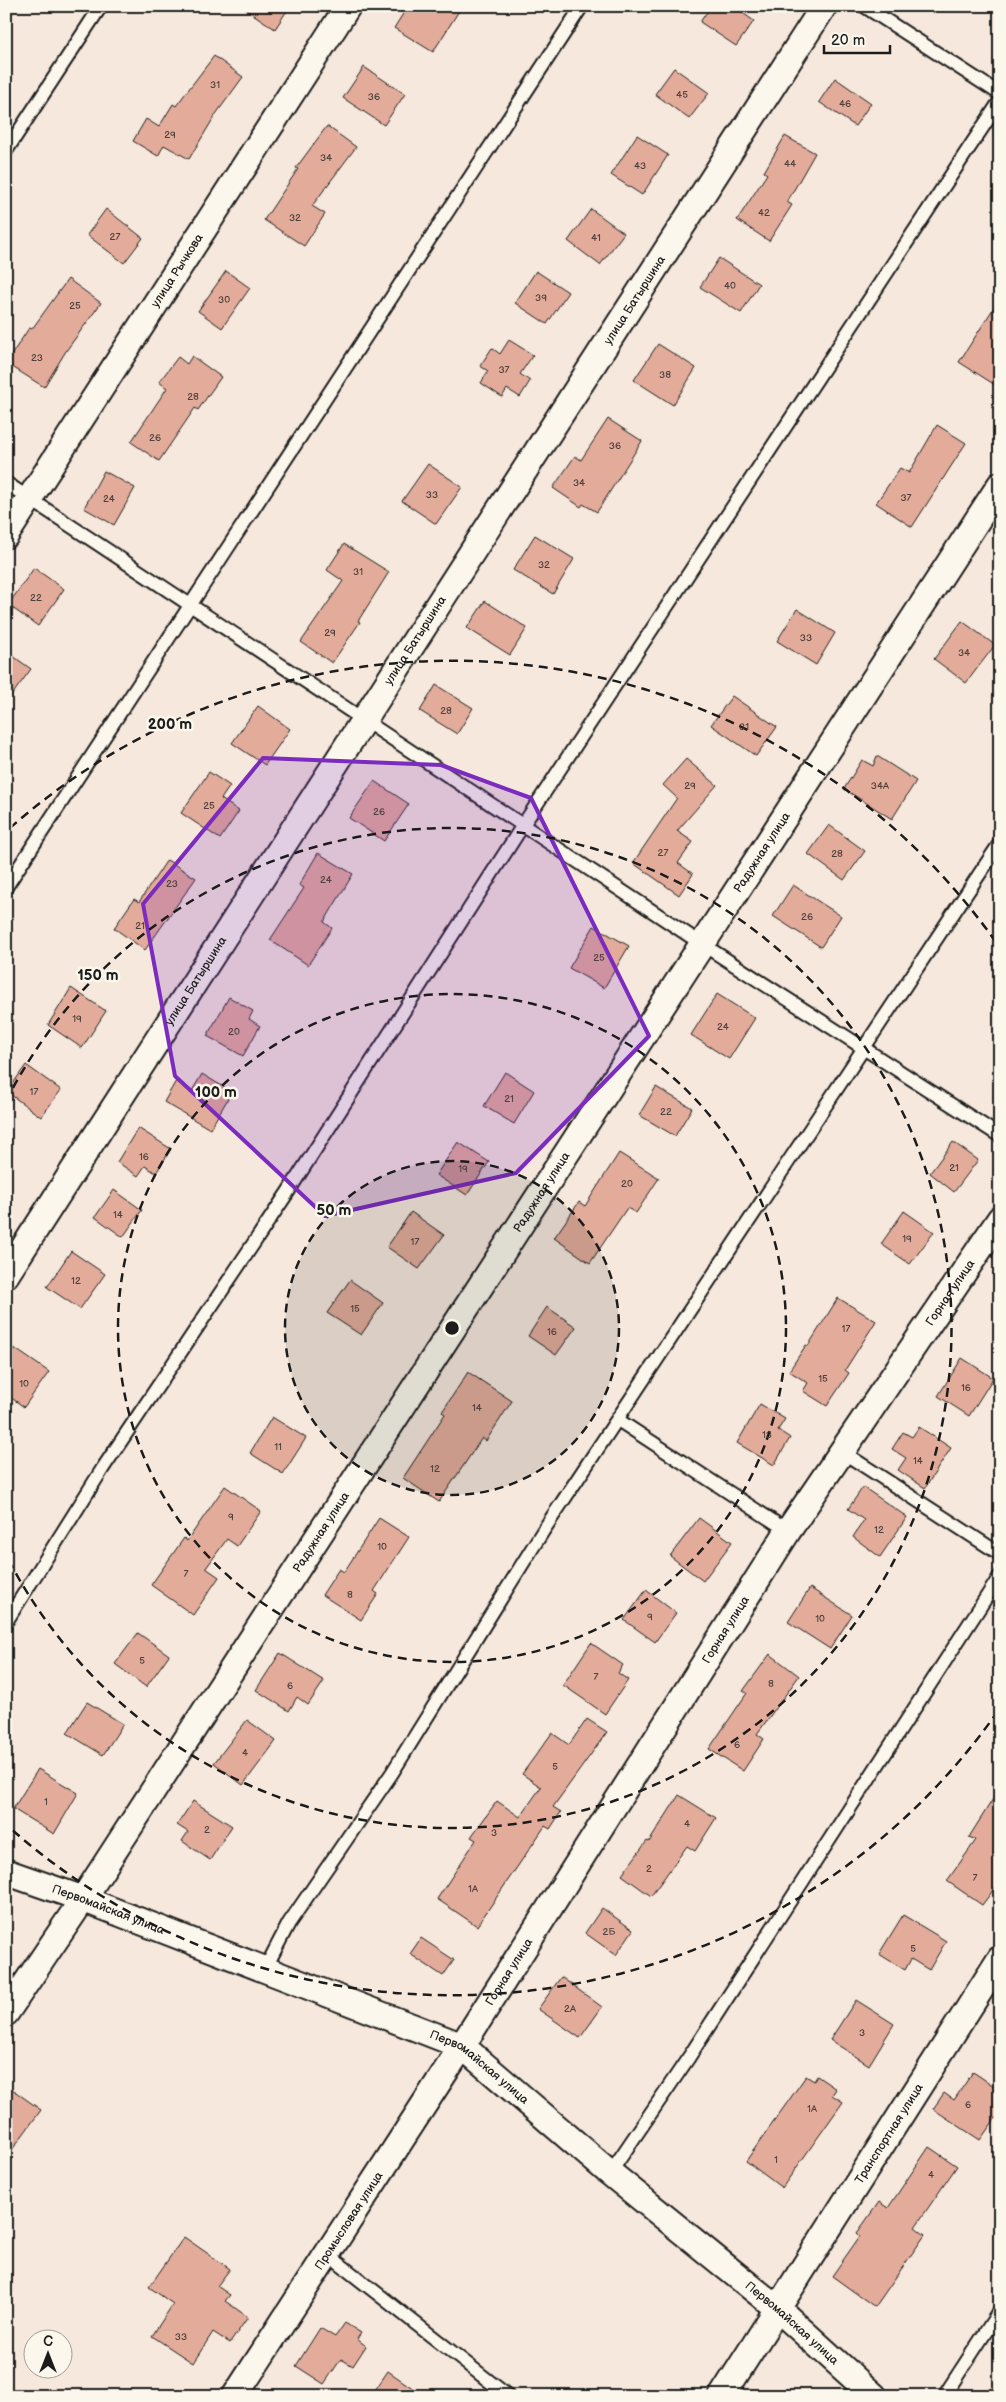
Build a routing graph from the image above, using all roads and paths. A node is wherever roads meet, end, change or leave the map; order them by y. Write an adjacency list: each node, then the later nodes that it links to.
1 (101, 6): 8 (lane)
2 (348, 6): 11 (street, улица Рычкова)
3 (582, 6): 13 (lane)
4 (824, 6): 14 (street, улица Батыршина)
5 (864, 6): 6 (lane)
6 (1000, 94)
7 (1000, 101): 15 (lane)
8 (6, 151)
9 (6, 483): 11 (lane)
10 (1000, 485): 18 (street, Радужная улица)
11 (30, 498): 12 (street, улица Рычкова); 13 (lane)
12 (6, 535)
13 (191, 605): 14 (lane); 17 (lane)
14 (364, 720): 15 (lane); 22 (street, улица Батыршина)
15 (523, 825): 18 (lane); 28 (lane)
16 (1000, 843): 19 (lane)
17 (6, 887)
18 (702, 944): 19 (lane); 30 (street, Радужная улица)
19 (862, 1047): 20 (lane); 23 (lane)
20 (1000, 1136)
21 (1000, 1219): 24 (street, Горная улица)
22 (6, 1275)
23 (618, 1420): 25 (lane); 32 (lane)
24 (841, 1451): 25 (street, Горная улица); 26 (lane)
25 (788, 1531): 34 (street, Горная улица)
26 (1000, 1554)
27 (1000, 1576): 35 (lane)
28 (6, 1622)
29 (6, 1872): 30 (street, Первомайская улица)
30 (83, 1899): 32 (street, Первомайская улица); 33 (street, Радужная улица)
31 (1000, 1959): 37 (street, Транспортная улица)
32 (265, 1969): 34 (street, Первомайская улица)
33 (6, 2013)
34 (462, 2046): 35 (street, Первомайская улица); 36 (street, Промысловая улица)
35 (610, 2173): 37 (street, Первомайская улица)
36 (327, 2254): 39 (street, Промысловая улица); 40 (lane)
37 (778, 2309): 41 (street, Транспортная улица); 42 (street, Первомайская улица)
38 (1000, 2310): 43 (lane)
39 (235, 2396)
40 (508, 2396)
41 (722, 2396)
42 (874, 2396)
43 (944, 2396)

